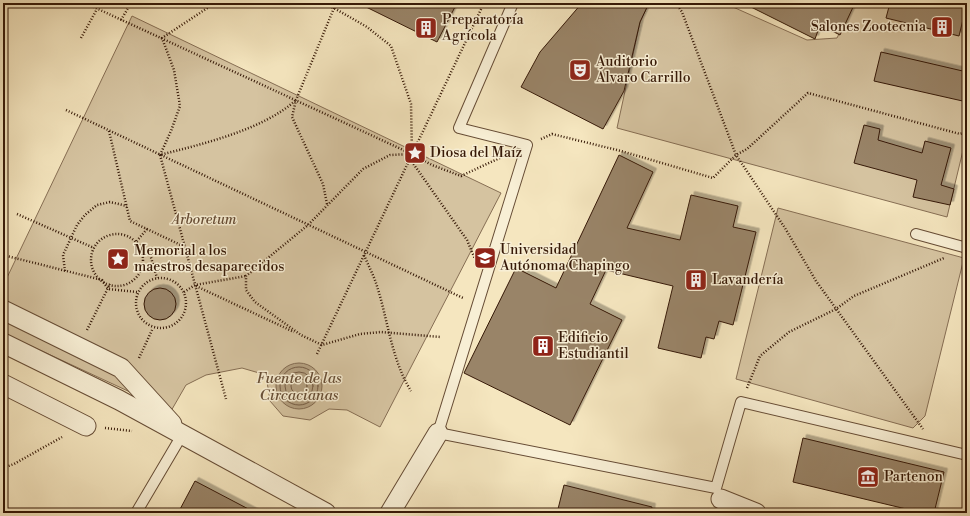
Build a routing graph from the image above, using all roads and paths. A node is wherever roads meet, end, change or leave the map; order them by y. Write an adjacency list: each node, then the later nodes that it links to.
1 (85, 3): 10 (path)
2 (131, 3): 11 (path)
3 (216, 3): 13 (path)
4 (320, 3): 9 (path)
5 (336, 3): 9 (path)
6 (484, 3): 19 (path)
7 (514, 3): 18 (lane)
8 (676, 3): 21 (path)
9 (334, 8): 14 (path); 19 (path)
10 (97, 9): 11 (path); 12 (path)
11 (121, 20): 13 (path)
12 (81, 38)
13 (162, 38): 14 (path); 20 (path)
14 (296, 100): 19 (path); 20 (path); 23 (path)
15 (66, 110): 16 (path)
16 (109, 131): 20 (path); 24 (path)
17 (967, 132): 21 (path)
18 (527, 145): 19 (path); 21 (path); 59 (lane)
19 (412, 154): 22 (path); 23 (path)
20 (160, 155): 26 (path); 31 (path)
21 (736, 155): 46 (path)
22 (410, 159): 34 (path); 37 (path)
23 (327, 204): 26 (path)
24 (127, 206): 27 (path); 29 (path)
25 (17, 214): 29 (path)
26 (308, 225): 34 (path); 39 (path)
27 (147, 229): 30 (path); 31 (path)
28 (916, 234): 33 (lane)
29 (70, 238): 32 (path); 38 (path)
30 (136, 242): 32 (path); 40 (path); 41 (path)
31 (185, 247): 42 (path)
32 (94, 248): 41 (path)
33 (967, 248)
34 (365, 254): 45 (path); 48 (path); 52 (path)
35 (3, 255): 38 (path)
36 (946, 258): 46 (path)
37 (476, 262)
38 (65, 270): 41 (path)
39 (246, 276): 42 (path); 49 (path)
40 (157, 278): 43 (path); 44 (path)
41 (102, 280): 43 (path)
42 (195, 285): 44 (path); 49 (path); 56 (path)
43 (137, 292): 44 (path)
44 (184, 292)
45 (463, 298)
46 (836, 309): 57 (path); 61 (path)
47 (3, 310): 60 (street)
48 (389, 333): 50 (path); 52 (path); 55 (path)
49 (301, 335): 52 (path)
50 (441, 337)
51 (3, 343): 60 (street)
52 (322, 344): 53 (path)
53 (317, 354)
54 (3, 384): 58 (street)
55 (411, 391)
56 (226, 399)
57 (741, 402): 61 (lane); 63 (lane)
58 (86, 426)
59 (438, 433): 63 (lane); 66 (street)
60 (182, 435): 64 (lane); 65 (street)
61 (936, 447): 62 (lane)
62 (967, 455)
63 (720, 500): 67 (street)
64 (136, 513)
65 (326, 513)
66 (390, 513)
67 (756, 513)

